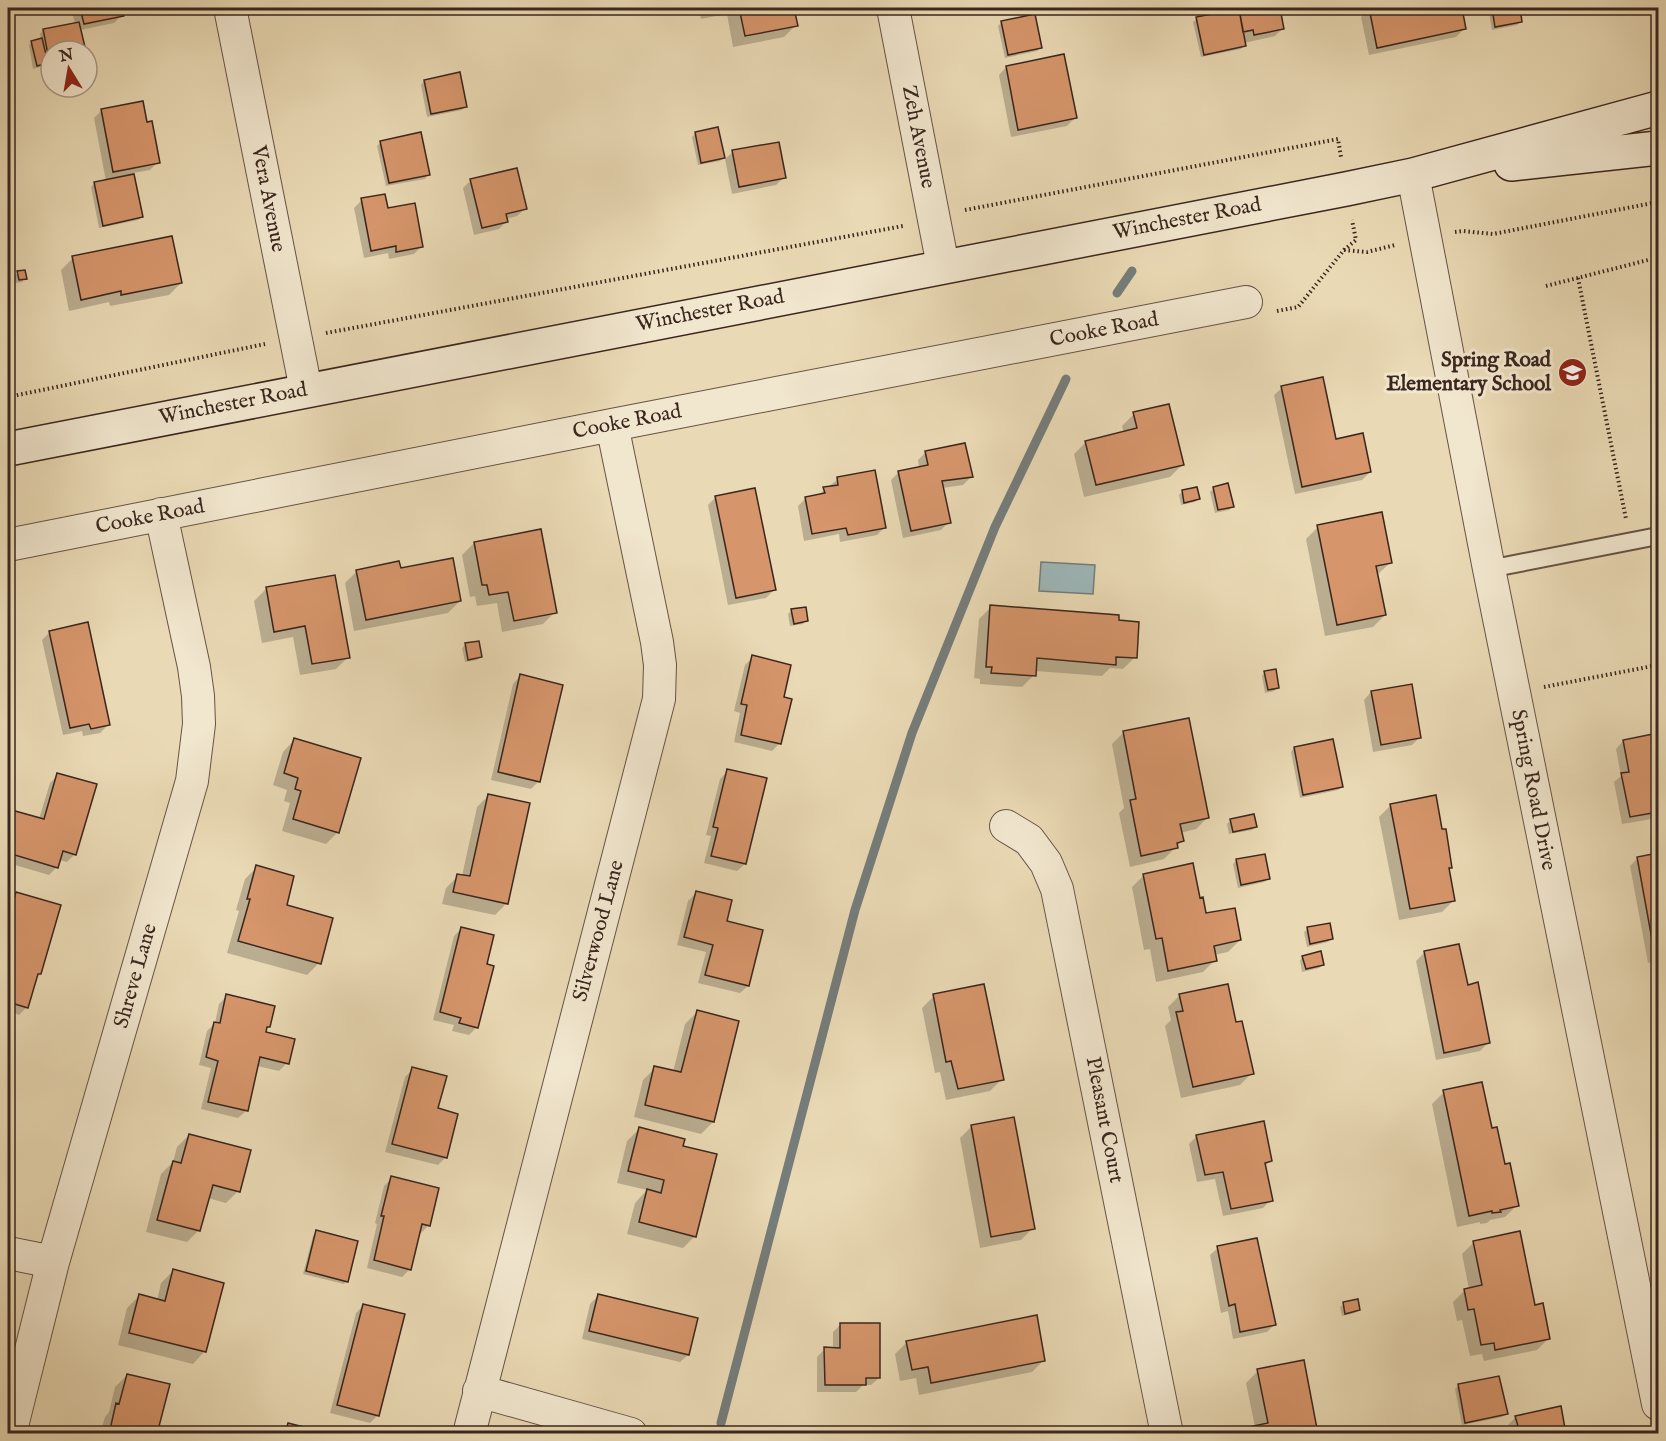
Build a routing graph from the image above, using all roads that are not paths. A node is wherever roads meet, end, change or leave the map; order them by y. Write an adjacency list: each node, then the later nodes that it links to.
1 (230, 8): 8 (street, Vera Avenue)
2 (893, 8): 6 (street, Zeh Avenue)
3 (1659, 108): 5 (main road, Winchester Road)
4 (1659, 148): 5 (main road, Winchester Road)
5 (1413, 175): 6 (main road, Winchester Road); 14 (street, Spring Road Drive)
6 (943, 266): 8 (main road, Winchester Road)
7 (1246, 302): 9 (street, Cooke Road)
8 (306, 390): 10 (main road, Winchester Road)
9 (612, 425): 11 (street, Cooke Road); 18 (street, Silverwood Lane)
10 (8, 449)
11 (161, 514): 13 (street, Cooke Road); 17 (street, Shreve Lane)
12 (1659, 536): 14 (lane)
13 (8, 545)
14 (1489, 568): 19 (street, Spring Road Drive)
15 (1006, 826): 20 (street, Pleasant Court)
16 (8, 1253): 17 (street)
17 (53, 1262): 21 (street, Shreve Lane)
18 (479, 1391): 22 (street, Silverwood Lane); 23 (street)
19 (1659, 1404)
20 (1165, 1433)
21 (10, 1434)
22 (469, 1434)
23 (631, 1434)

